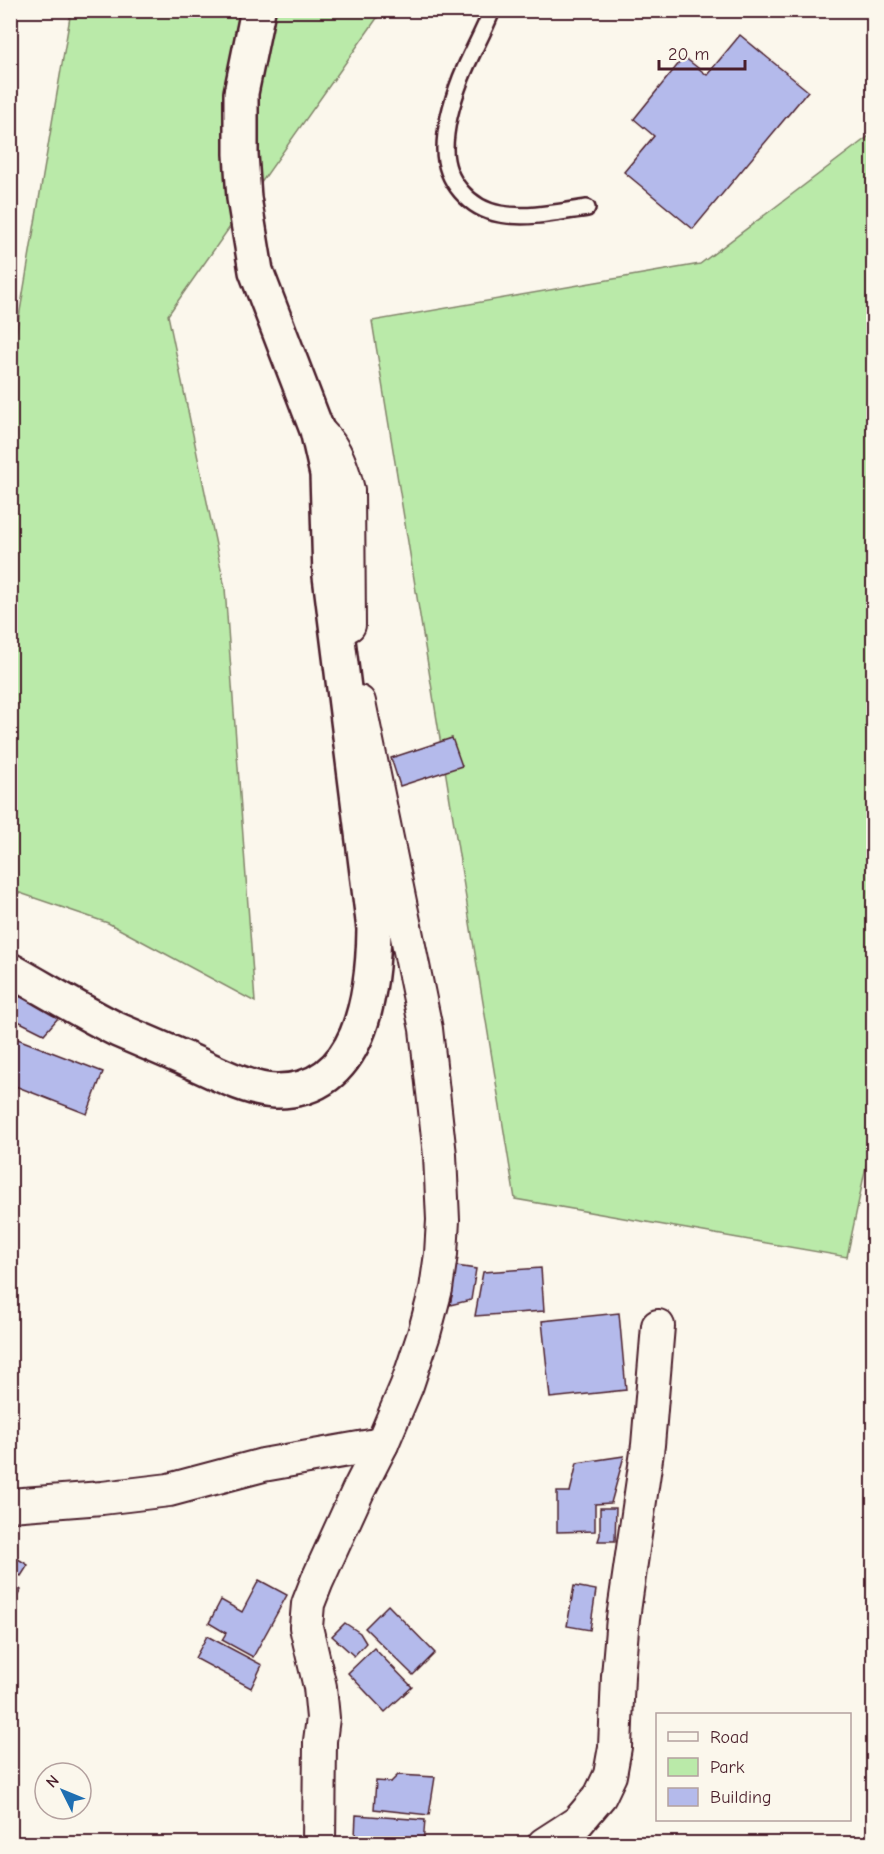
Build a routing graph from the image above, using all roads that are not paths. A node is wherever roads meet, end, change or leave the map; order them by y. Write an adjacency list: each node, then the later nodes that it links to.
1 (258, 10): 4 (street)
2 (492, 10): 3 (lane)
3 (587, 208)
4 (317, 430): 5 (street); 7 (street)
5 (10, 970)
6 (658, 1326): 10 (street)
7 (382, 1444): 8 (street); 9 (street)
8 (10, 1505)
9 (319, 1844)
10 (544, 1844)

